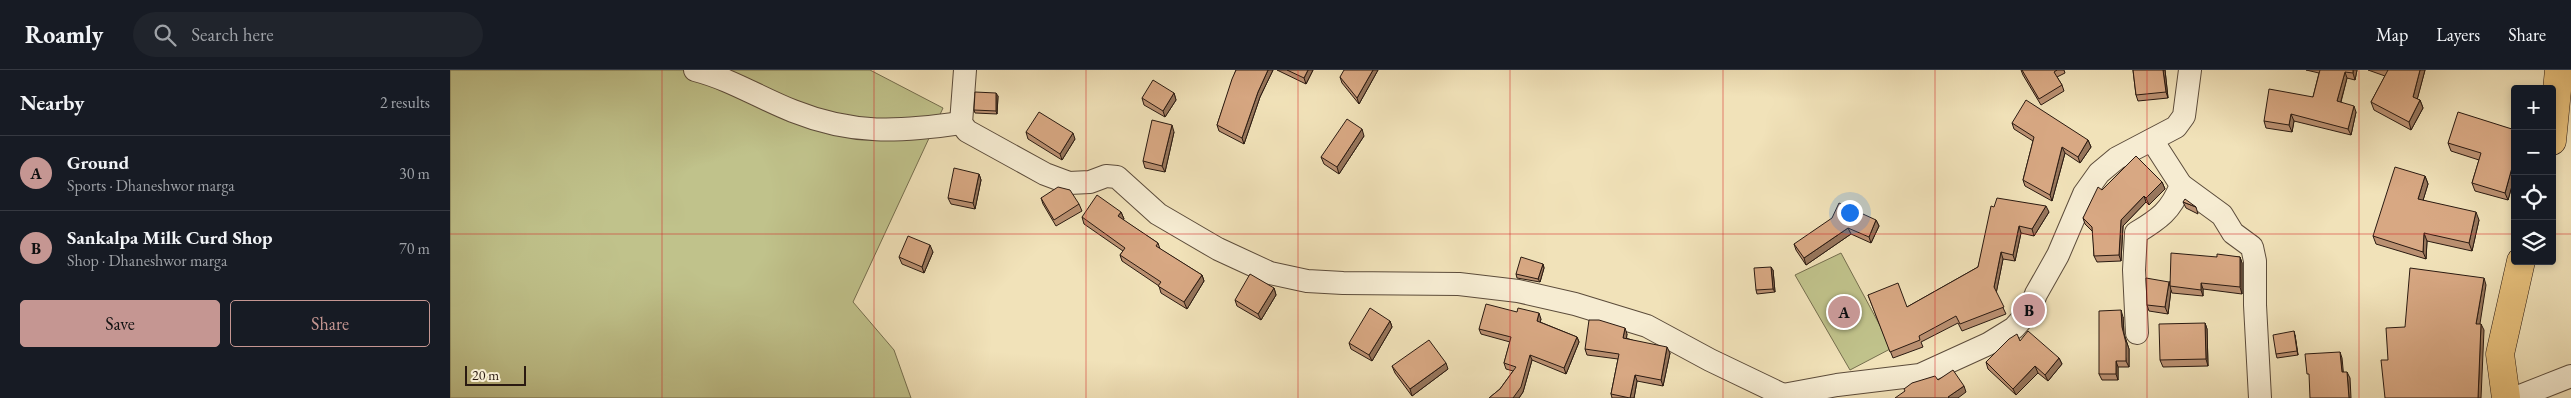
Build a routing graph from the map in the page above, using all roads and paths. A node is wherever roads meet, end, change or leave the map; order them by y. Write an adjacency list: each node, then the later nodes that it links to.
1 (695, 70): 5 (street)
2 (965, 70): 5 (street)
3 (2190, 70): 7 (street)
4 (2559, 70): 6 (main road)
5 (961, 123): 12 (street)
6 (2553, 130)
7 (2152, 140): 8 (street); 12 (street)
8 (2181, 185): 10 (street); 13 (street)
9 (2520, 265): 14 (main road)
10 (2137, 333)
11 (2571, 376): 15 (street)
12 (1780, 397)
13 (2260, 398)
14 (2506, 398)
15 (2515, 398)

